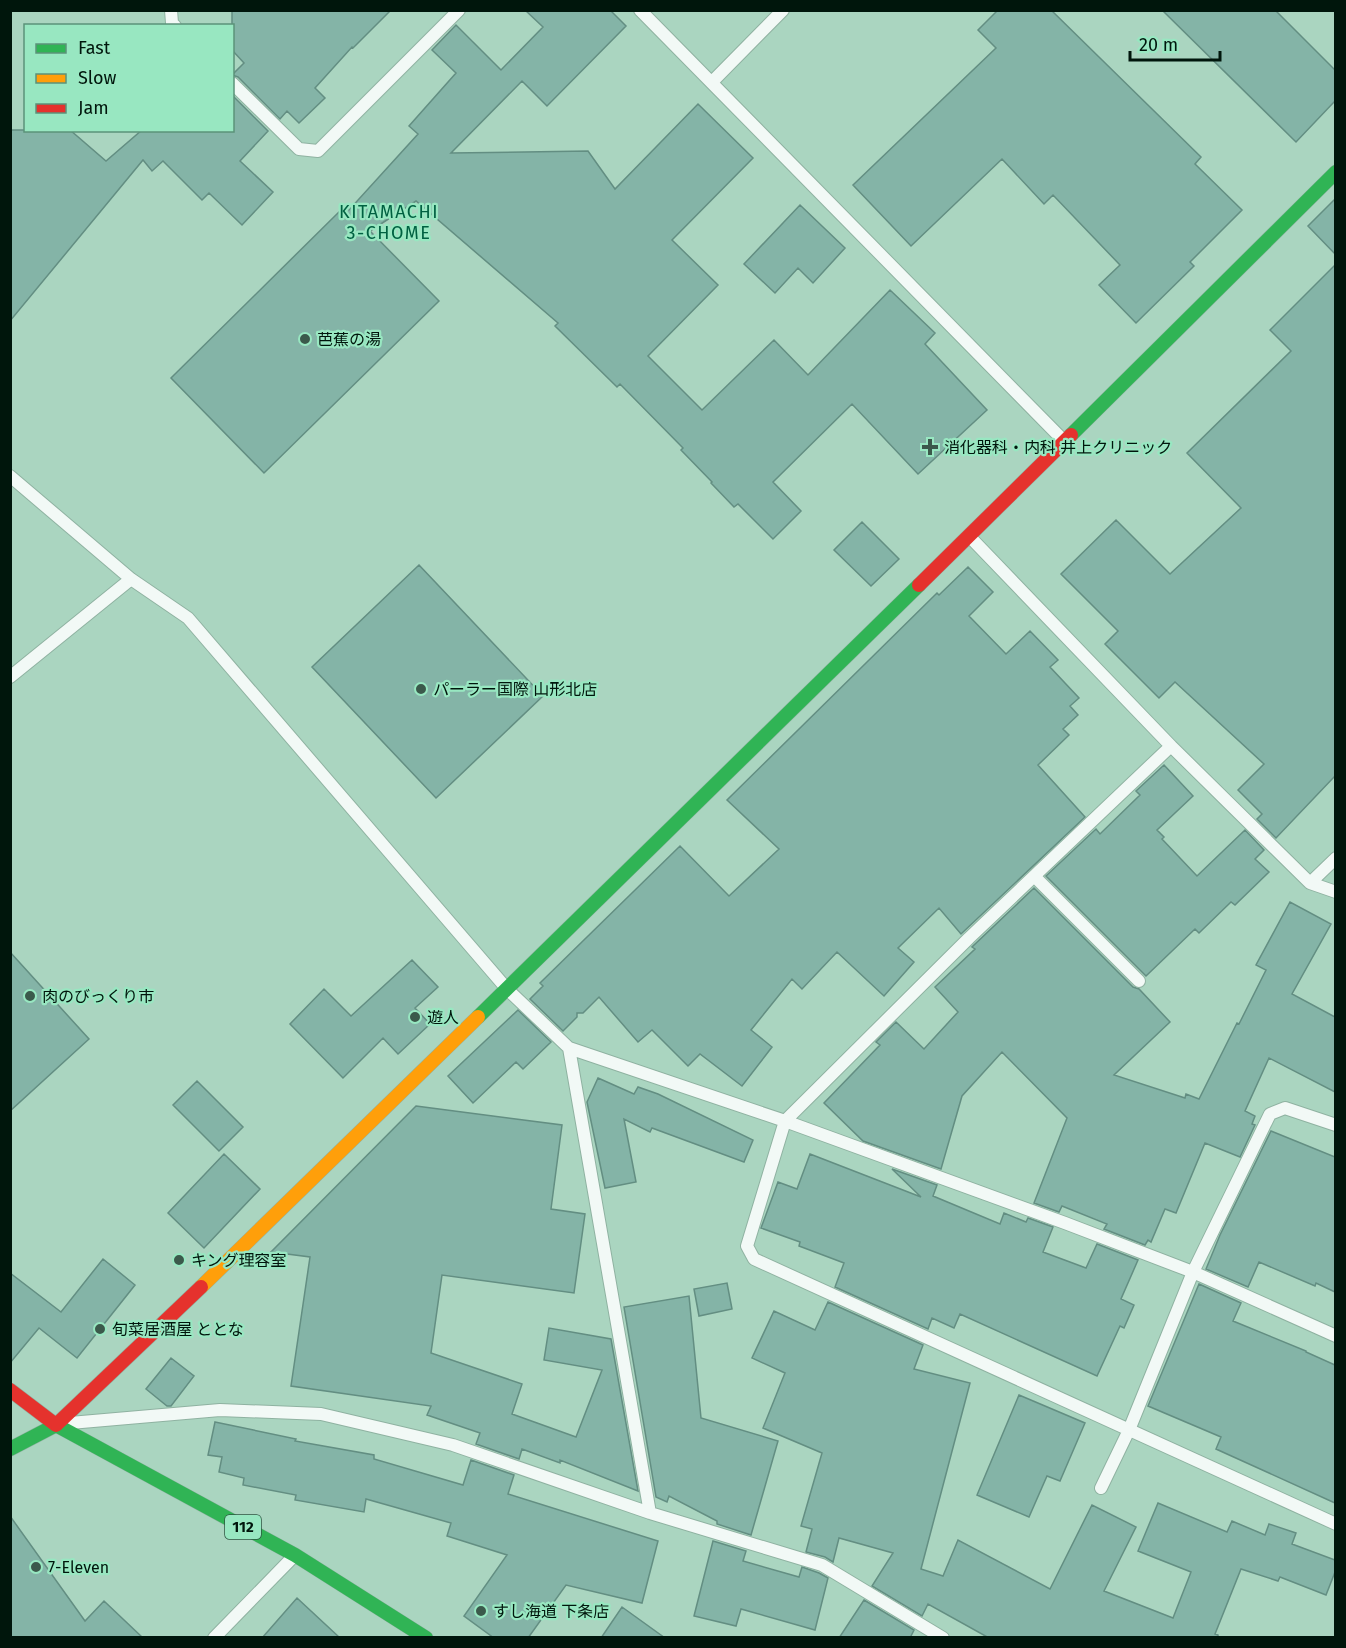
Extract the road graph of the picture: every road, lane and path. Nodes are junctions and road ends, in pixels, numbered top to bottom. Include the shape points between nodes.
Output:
1 (459, 10) edge
2 (640, 10) edge
3 (783, 10) edge
4 (712, 82) junction
5 (234, 85) edge
6 (1335, 172) edge
7 (1064, 441) junction
8 (10, 476) edge
9 (969, 536) junction
10 (131, 579) junction
11 (10, 677) edge
12 (1171, 746) junction
13 (1335, 858) edge
14 (1034, 876) junction
15 (1310, 883) junction
16 (1335, 892) edge
17 (1139, 981) dead end
18 (507, 989) junction
19 (569, 1048) junction
20 (784, 1121) junction
21 (1335, 1125) edge
22 (1193, 1272) junction
23 (1335, 1336) edge
24 (10, 1390) edge
25 (56, 1425) junction
26 (1129, 1430) junction
27 (10, 1449) edge
28 (1101, 1488) dead end
29 (650, 1514) junction
30 (1335, 1524) edge
31 (295, 1555) junction
32 (214, 1638) edge
33 (426, 1638) edge
34 (943, 1638) edge

1 - 5 lane via 318,150 299,149
2 - 4 lane
3 - 4 lane
4 - 7 lane
6 - 7 main road
7 - 9 main road
8 - 10 lane
9 - 12 lane
9 - 18 main road
10 - 11 lane
10 - 18 lane via 188,618
12 - 14 lane
12 - 15 lane
13 - 15 lane
14 - 17 lane
14 - 20 lane
15 - 16 lane
18 - 19 lane
18 - 25 main road
19 - 20 lane
19 - 29 lane
20 - 22 lane
20 - 26 lane via 747,1246 754,1259
21 - 22 lane via 1285,1108 1270,1114
22 - 23 lane
22 - 26 lane
24 - 25 main road
25 - 27 main road
25 - 29 lane via 220,1410 321,1414 453,1444
25 - 31 main road, 112
26 - 28 lane
26 - 30 lane
29 - 34 lane via 822,1565
31 - 32 lane
31 - 33 main road, 112

